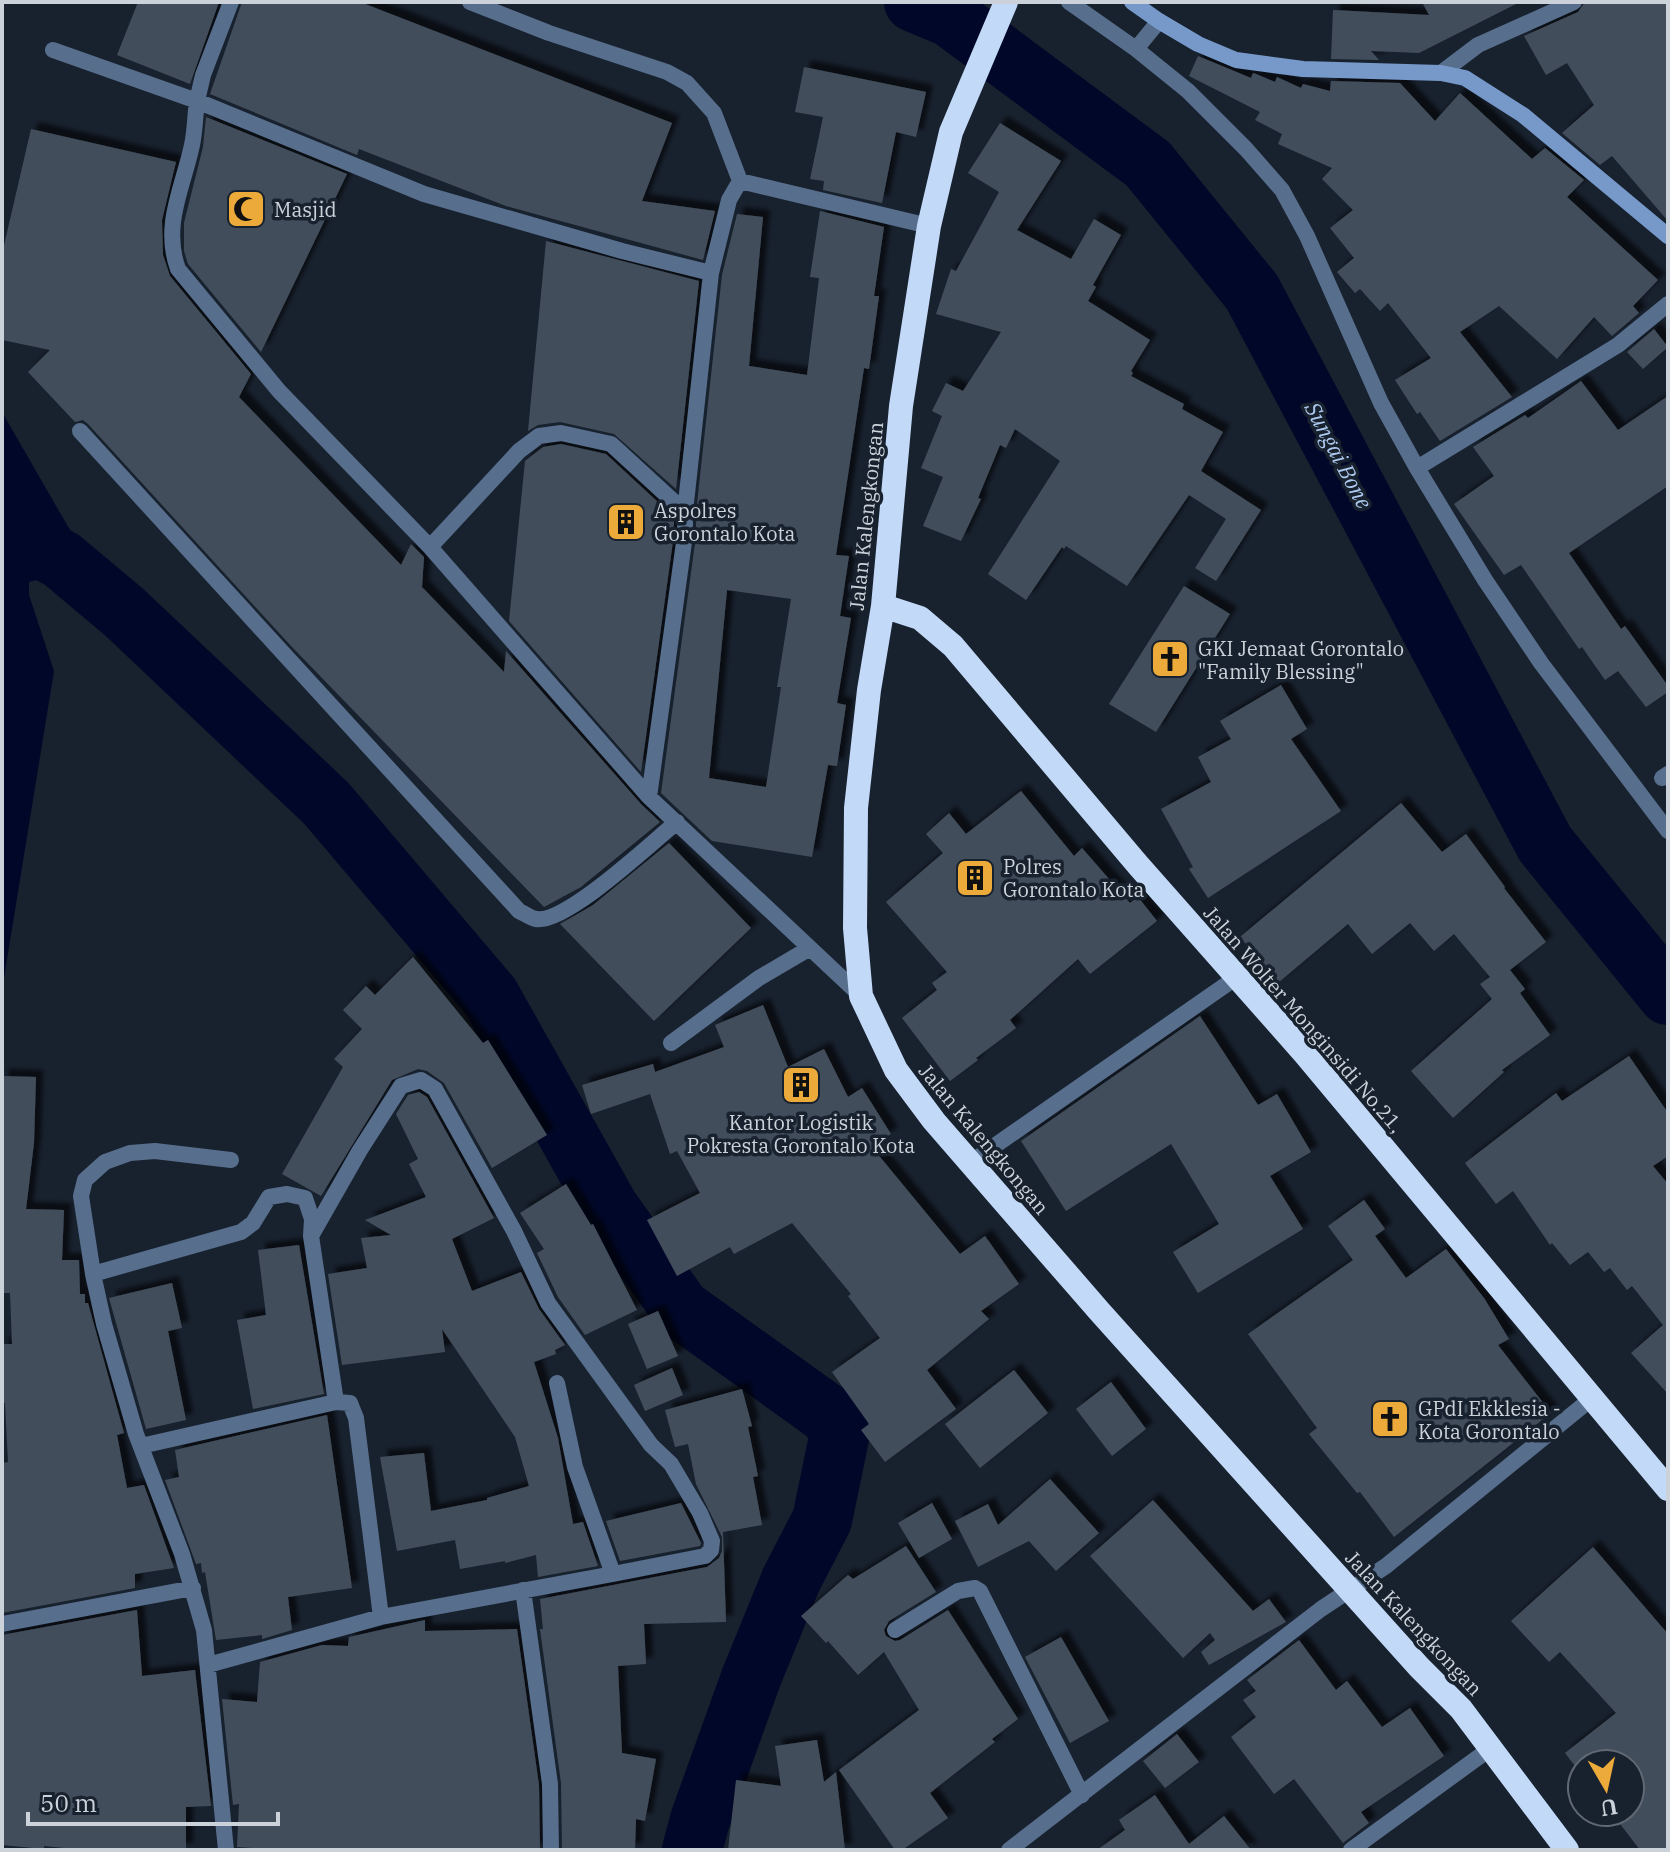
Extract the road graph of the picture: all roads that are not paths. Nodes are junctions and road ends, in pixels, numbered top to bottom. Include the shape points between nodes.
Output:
1 (231, 2) edge
2 (470, 2) edge
3 (1006, 2) edge
4 (1069, 2) edge
5 (1132, 2) edge
6 (1574, 2) edge
7 (1159, 21) junction
8 (1136, 49) junction
9 (53, 50) dead end
10 (1441, 73) junction
11 (197, 101) junction
12 (740, 181) junction
13 (929, 226) junction
14 (1668, 236) edge
15 (711, 273) junction
16 (1668, 304) edge
17 (80, 431) dead end
18 (1417, 468) junction
19 (685, 512) junction
20 (430, 547) junction
21 (883, 606) junction
22 (649, 797) junction
23 (677, 822) junction
24 (1668, 831) edge
25 (810, 948) junction
26 (1237, 977) junction
27 (861, 996) junction
28 (671, 1043) dead end
29 (231, 1160) dead end
30 (970, 1163) junction
31 (311, 1236) junction
32 (93, 1274) junction
33 (557, 1383) dead end
34 (1591, 1399) junction
35 (336, 1402) junction
36 (141, 1446) junction
37 (1668, 1489) edge
38 (613, 1574) junction
39 (193, 1588) junction
40 (1349, 1589) junction
41 (523, 1590) junction
42 (381, 1617) junction
43 (2, 1624) edge
44 (895, 1630) dead end
45 (208, 1665) junction
46 (1491, 1748) junction
47 (1082, 1795) junction
48 (226, 1850) edge
49 (551, 1850) edge
50 (1009, 1850) edge
51 (1351, 1850) edge
52 (1567, 1850) edge

1 - 11 street
2 - 12 street via 687,83 714,113
3 - 13 highway, Jalan Kalengkongan via 951,132
4 - 8 street
5 - 7 street
6 - 10 street via 1478,45
7 - 8 street
7 - 10 street via 1236,60 1303,69
8 - 18 street via 1188,91 1282,190
9 - 11 street
10 - 14 street via 1465,78 1523,115
11 - 15 street via 424,194
11 - 20 street via 170,247 178,269 279,391
12 - 13 street
12 - 15 street via 729,200
13 - 21 highway, Jalan Kalengkongan via 901,406
15 - 19 street
16 - 18 street via 1618,345
17 - 23 street via 519,911 536,919 578,903
18 - 24 street via 1541,663
19 - 20 street via 611,444 561,433 539,436
19 - 22 street
20 - 22 street
21 - 26 highway, Jalan Wolter Monginsidi No.21, via 920,618 953,646
21 - 27 highway, Jalan Kalengkongan via 856,808 855,928
22 - 23 street
23 - 25 street
25 - 27 street
25 - 28 street via 759,978
26 - 30 street
26 - 34 highway, Jalan Wolter Monginsidi No.21,
27 - 30 highway, Jalan Kalengkongan via 896,1070
29 - 32 street via 155,1151 105,1162 85,1180 81,1196
30 - 40 highway, Jalan Kalengkongan
31 - 32 street via 305,1198 269,1197 241,1232
31 - 35 street
31 - 38 street via 401,1086 421,1080 435,1089 548,1303 651,1445 671,1464 712,1541 705,1556
32 - 36 street
33 - 38 street via 575,1467
34 - 37 highway, Jalan Wolter Monginsidi No.21,
34 - 40 street via 1386,1566
35 - 36 street
35 - 42 street via 350,1403 356,1418
36 - 39 street
38 - 41 street
39 - 43 street
39 - 45 street
40 - 46 highway, Jalan Kalengkongan
40 - 47 street
41 - 42 street
41 - 49 street via 550,1784
42 - 45 street
44 - 47 street via 958,1591 980,1591
45 - 48 street
46 - 51 street
46 - 52 highway, Jalan Kalengkongan
47 - 50 street

